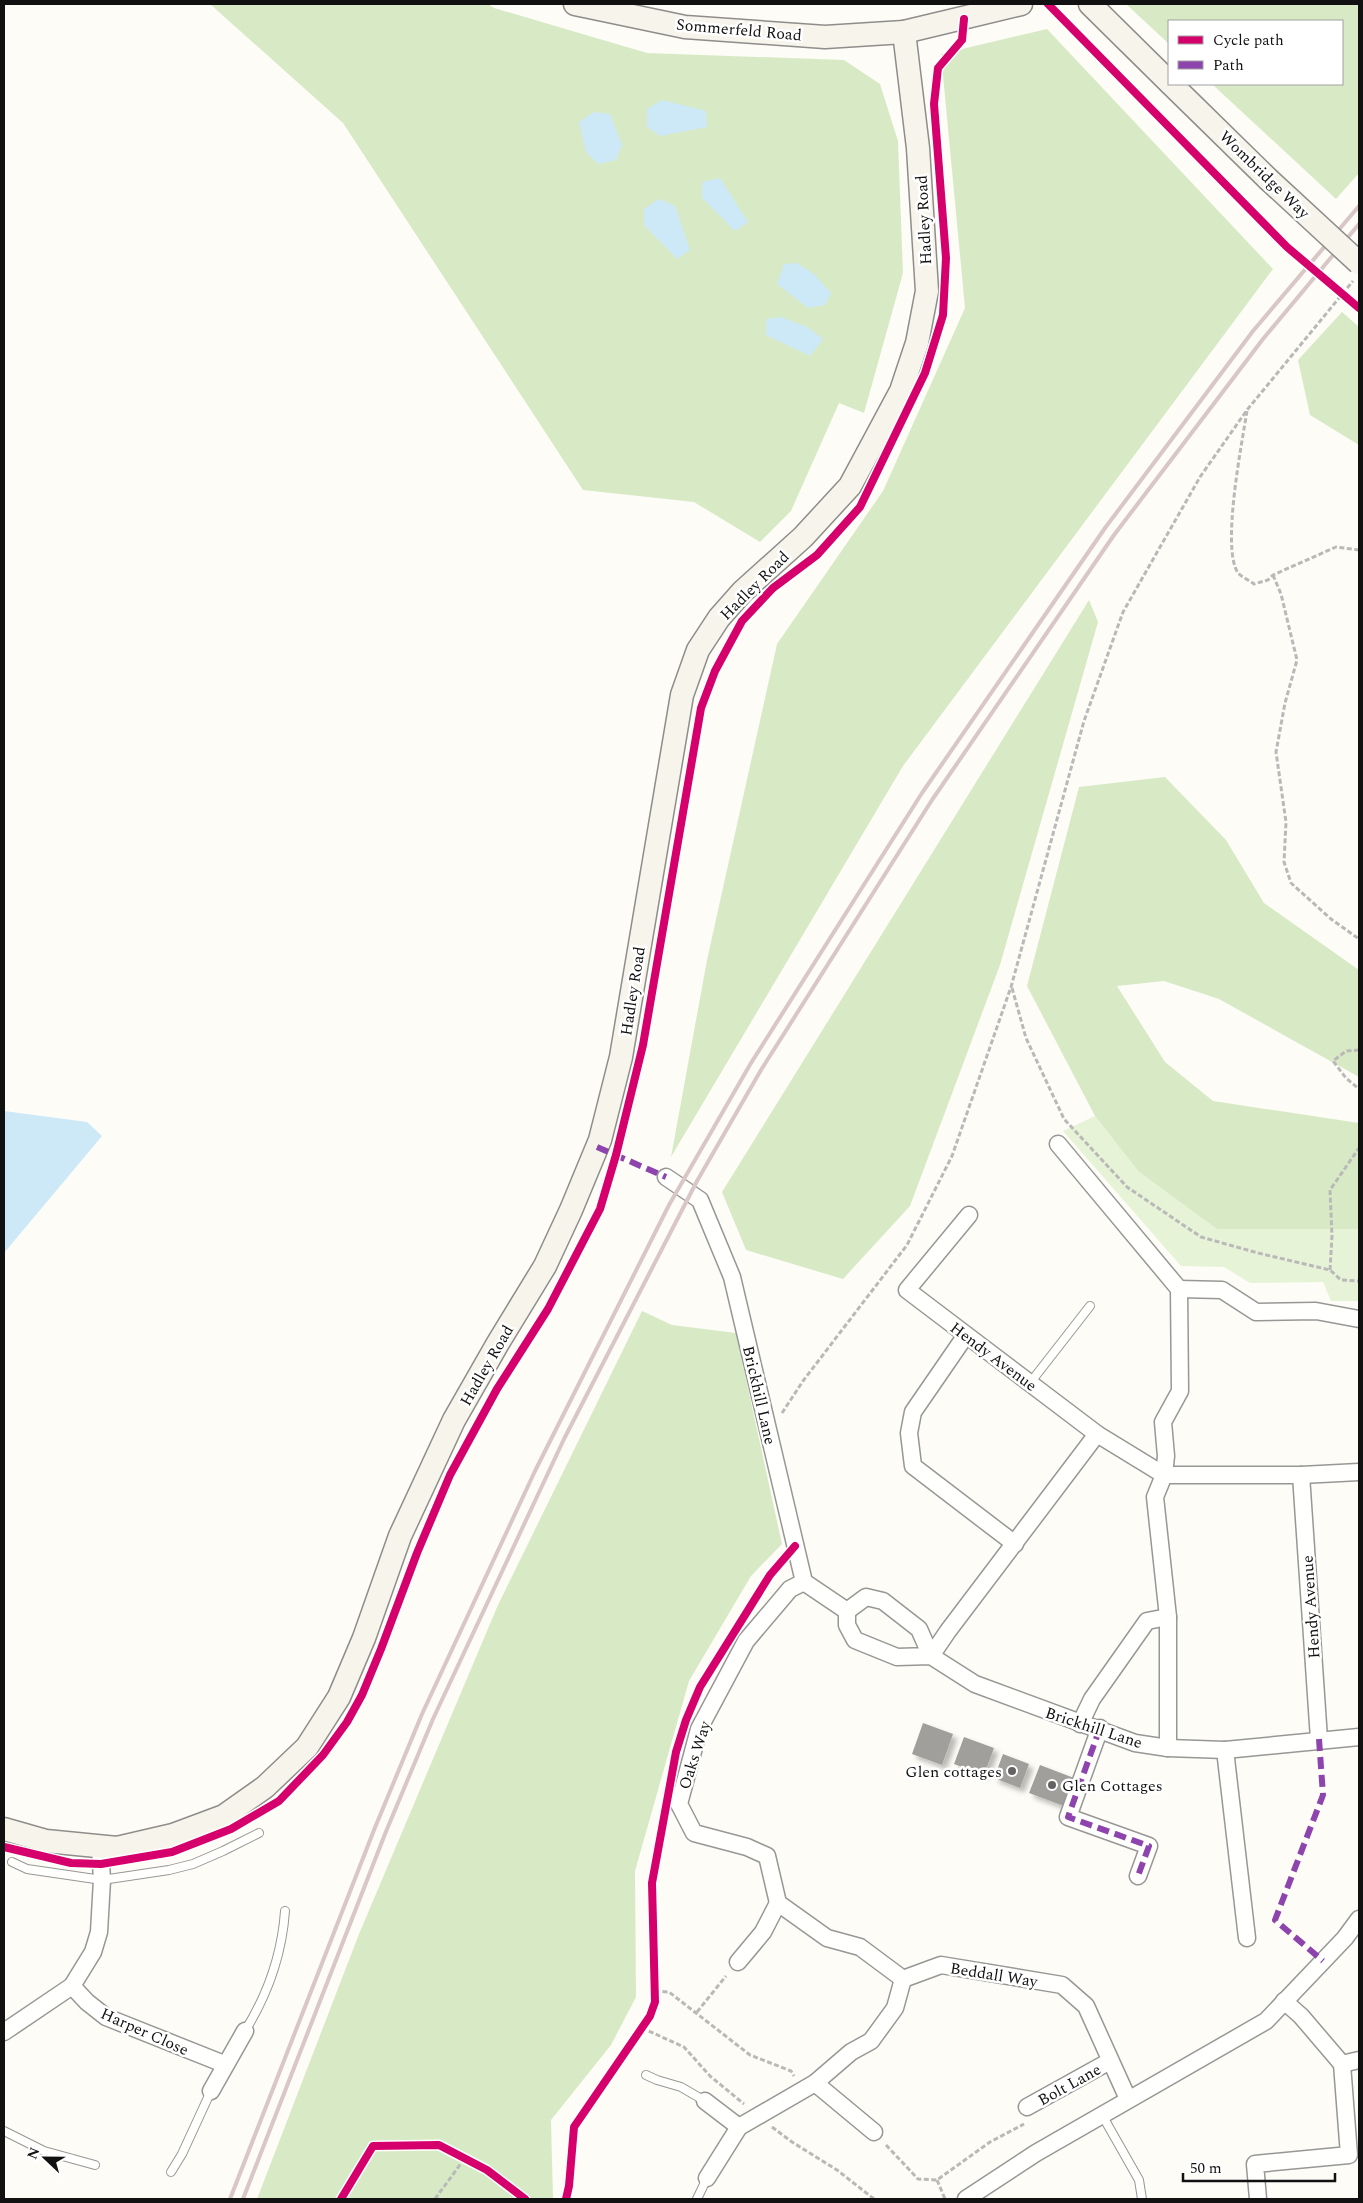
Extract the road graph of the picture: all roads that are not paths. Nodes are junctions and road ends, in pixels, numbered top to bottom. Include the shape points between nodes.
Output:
1 (575, 4) edge
2 (1021, 4) edge
3 (1092, 6) edge
4 (904, 32) junction
5 (1168, 81) edge
6 (1172, 85) edge
7 (1359, 263) edge
8 (1058, 1144) dead end
9 (666, 1176) dead end
10 (969, 1215) dead end
11 (1179, 1289) junction
12 (1090, 1306) dead end
13 (1359, 1319) edge
14 (966, 1335) junction
15 (1030, 1382) junction
16 (1097, 1434) junction
17 (1359, 1472) edge
18 (1164, 1475) junction
19 (1302, 1475) junction
20 (1014, 1544) junction
21 (804, 1582) junction
22 (847, 1611) junction
23 (1168, 1617) junction
24 (931, 1656) junction
25 (1080, 1724) junction
26 (1100, 1728) junction
27 (1359, 1737) edge
28 (1319, 1739) junction
29 (1168, 1748) junction
30 (1225, 1750) junction
31 (4, 1829) edge
32 (259, 1833) dead end
33 (100, 1846) junction
34 (12, 1862) dead end
35 (1138, 1876) dead end
36 (102, 1880) junction
37 (778, 1903) junction
38 (284, 1911) dead end
39 (1359, 1919) edge
40 (1246, 1938) dead end
41 (738, 1962) road end
42 (903, 1979) junction
43 (72, 1986) junction
44 (1284, 2001) junction
45 (245, 2031) joint
46 (4, 2032) edge
47 (1359, 2060) edge
48 (1110, 2061) junction
49 (224, 2064) junction
50 (1342, 2064) junction
51 (646, 2074) dead end
52 (809, 2086) junction
53 (210, 2091) joint
54 (1128, 2099) junction
55 (705, 2101) joint
56 (1027, 2106) dead end
57 (1102, 2115) junction
58 (738, 2127) junction
59 (4, 2131) edge
60 (874, 2132) road end
61 (95, 2166) dead end
62 (171, 2172) dead end
63 (707, 2178) joint
64 (697, 2199) edge
65 (966, 2199) edge
66 (1142, 2199) edge
67 (1258, 2199) edge

1 - 4 street, Sommerfeld Road via 686,27 825,37
2 - 4 street
3 - 5 street, Wombridge Way
4 - 33 street, Hadley Road via 918,148 927,291 917,344 901,392 850,486 803,537 742,592 719,618 698,650 680,705 622,1057 600,1140 571,1210 545,1266 454,1420 400,1536 339,1697 307,1747 265,1787 224,1816 173,1835 117,1848
6 - 7 street, Wombridge Way, bridge
8 - 11 street
9 - 21 street, Brickhill Lane via 700,1200 732,1277
10 - 14 street, Hendy Avenue via 907,1290
11 - 13 street via 1222,1290 1256,1312 1316,1312
11 - 18 street via 1180,1391 1163,1422
12 - 15 lane
14 - 15 street, Hendy Avenue
14 - 20 street via 913,1412 909,1433 913,1466
15 - 16 street, Hendy Avenue
16 - 18 street, Hendy Avenue
16 - 20 street
17 - 19 street
18 - 19 street
18 - 23 street via 1155,1497
19 - 28 street, Hendy Avenue
20 - 24 street
21 - 22 street
21 - 37 street, Oaks Way via 790,1589 746,1641 698,1729 679,1804 694,1833 747,1847 767,1856
22 - 24 street via 847,1626 855,1640 897,1657
22 - 24 street via 866,1597 884,1601 919,1629
23 - 25 street via 1147,1621 1092,1699
23 - 29 street
24 - 25 street, Brickhill Lane via 974,1684
25 - 26 street, Brickhill Lane
26 - 29 street, Brickhill Lane via 1135,1743
26 - 35 street via 1068,1817 1148,1846
27 - 28 street, Brickhill Lane
28 - 30 street, Brickhill Lane
29 - 30 street, Brickhill Lane
30 - 40 street
31 - 33 street, Hadley Road via 46,1841
32 - 36 lane via 193,1864
33 - 36 street
34 - 36 lane via 28,1870
36 - 43 street via 99,1932 93,1952
37 - 41 street via 763,1932
37 - 42 street via 827,1938 860,1946
38 - 45 lane via 276,1960 262,2001
39 - 44 street
42 - 48 street, Beddall Way via 942,1965 1062,1985 1086,2006
42 - 52 street via 895,2008 871,2041 851,2052
43 - 46 street
43 - 49 street, Harper Close via 106,2017
44 - 50 street
44 - 54 street via 1266,2021
45 - 49 street
47 - 50 street
48 - 54 street, Beddall Way
48 - 56 street, Bolt Lane
49 - 53 street
50 - 67 street via 1349,2155 1255,2164
51 - 55 lane via 681,2087
52 - 58 street
52 - 60 street
53 - 62 lane
54 - 57 street
55 - 58 street
57 - 65 street
57 - 66 lane via 1140,2180
58 - 63 street
59 - 61 lane via 44,2151
63 - 64 lane

